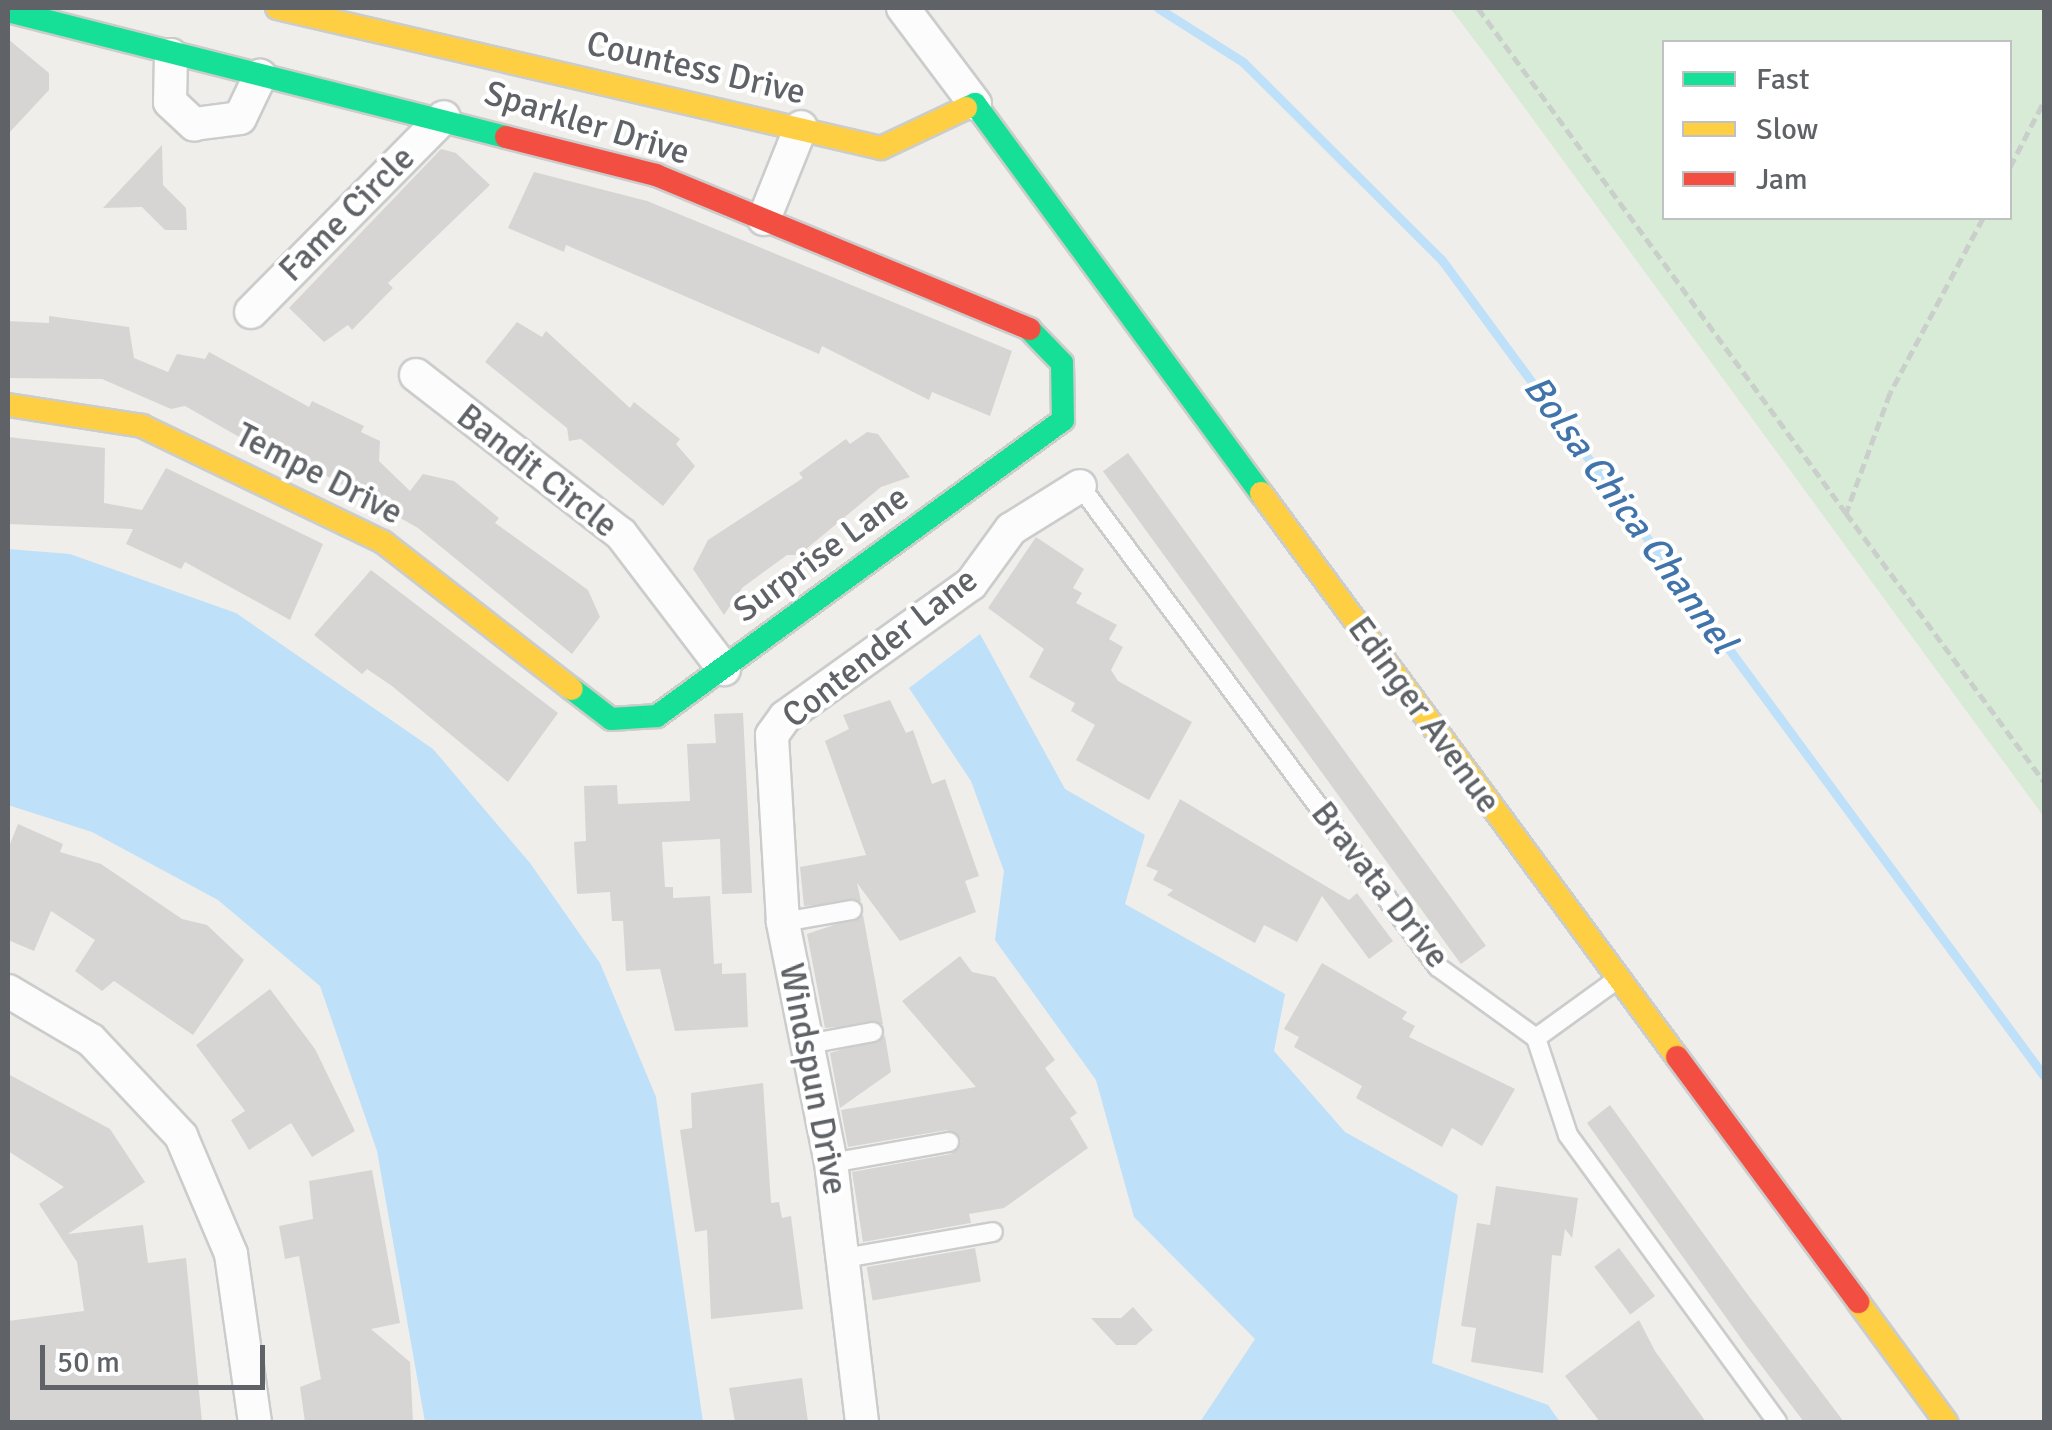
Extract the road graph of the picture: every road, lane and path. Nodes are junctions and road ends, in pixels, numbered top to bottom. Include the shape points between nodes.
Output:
1 (277, 8) edge
2 (903, 8) edge
3 (1478, 8) edge
4 (8, 11) edge
5 (172, 56) junction
6 (260, 76) junction
7 (2044, 102) edge
8 (975, 104) junction
9 (444, 117) junction
10 (802, 127) junction
11 (2012, 164) edge
12 (764, 219) junction
13 (1982, 220) edge
14 (251, 312) dead end
15 (416, 375) dead end
16 (8, 405) edge
17 (1063, 420) joint
18 (1080, 486) joint
19 (1846, 513) junction
20 (724, 669) junction
21 (611, 719) joint
22 (772, 735) joint
23 (2044, 782) edge
24 (852, 910) dead end
25 (784, 922) junction
26 (1618, 978) junction
27 (8, 992) edge
28 (872, 1032) dead end
29 (1536, 1038) junction
30 (808, 1044) junction
31 (949, 1142) dead end
32 (831, 1164) junction
33 (993, 1232) dead end
34 (844, 1258) junction
35 (255, 1422) edge
36 (862, 1422) edge
37 (1777, 1422) edge
38 (1946, 1422) edge

1 - 10 street, Countess Drive
2 - 8 street, Edinger Avenue
3 - 19 path
4 - 5 street, Sparkler Drive
5 - 6 street, Sparkler Drive
5 - 6 street via 170,102 194,124 240,118
6 - 9 street, Sparkler Drive
7 - 11 path
8 - 10 street, Countess Drive via 880,148
8 - 26 street, Edinger Avenue
9 - 12 street, Sparkler Drive via 656,176
9 - 14 street, Fame Circle
10 - 12 street
12 - 17 street, Sparkler Drive via 1028,328 1062,363
13 - 19 path via 1890,394
15 - 20 street, Bandit Circle via 621,534
16 - 21 street, Tempe Drive via 142,426 382,542
17 - 20 street, Surprise Lane
18 - 22 street, Contender Lane via 1011,529 971,584 785,717
18 - 29 lane, Bravata Drive via 1438,967
19 - 23 path
20 - 21 street, Surprise Lane via 657,716
22 - 25 street, Windspun Drive
24 - 25 lane
25 - 30 street, Windspun Drive
26 - 29 lane
26 - 38 street, Edinger Avenue
27 - 35 street via 91,1040 182,1136 232,1254
28 - 30 lane
29 - 37 lane via 1568,1135
30 - 32 street, Windspun Drive
31 - 32 lane
32 - 34 street, Windspun Drive
33 - 34 lane
34 - 36 street, Windspun Drive

